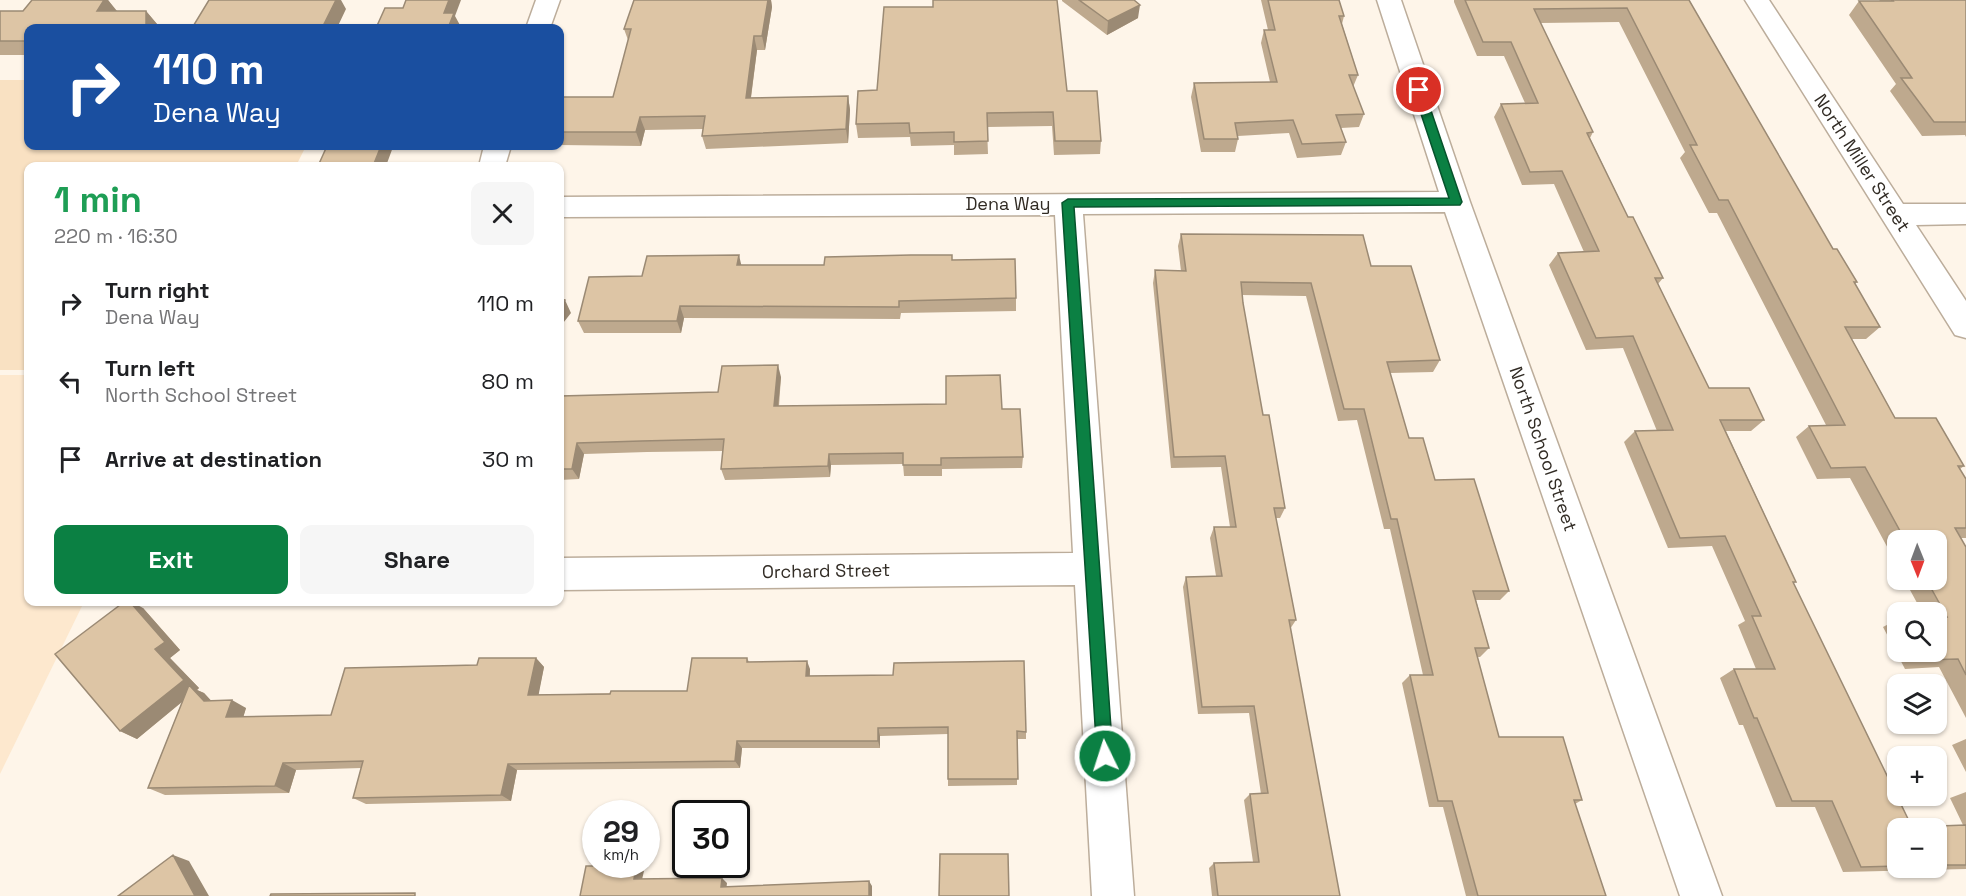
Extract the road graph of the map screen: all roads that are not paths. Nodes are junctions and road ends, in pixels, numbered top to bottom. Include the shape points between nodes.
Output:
1 (548, 0) edge
2 (1389, 0) edge
3 (1757, 0) edge
4 (539, 24) edge
5 (1456, 202) junction
6 (1068, 203) junction
7 (564, 207) edge
8 (1966, 214) edge
9 (1895, 215) junction
10 (1966, 326) edge
11 (1093, 569) junction
12 (564, 574) edge
13 (1113, 896) edge
14 (1701, 896) edge

1 - 4 street
2 - 5 street, North School Street
3 - 9 street, North Miller Street
5 - 6 street, Dena Way
5 - 14 street, North School Street
6 - 7 street, Dena Way
6 - 11 street
8 - 9 street
9 - 10 street, North Miller Street
11 - 12 street, Orchard Street
11 - 13 street

